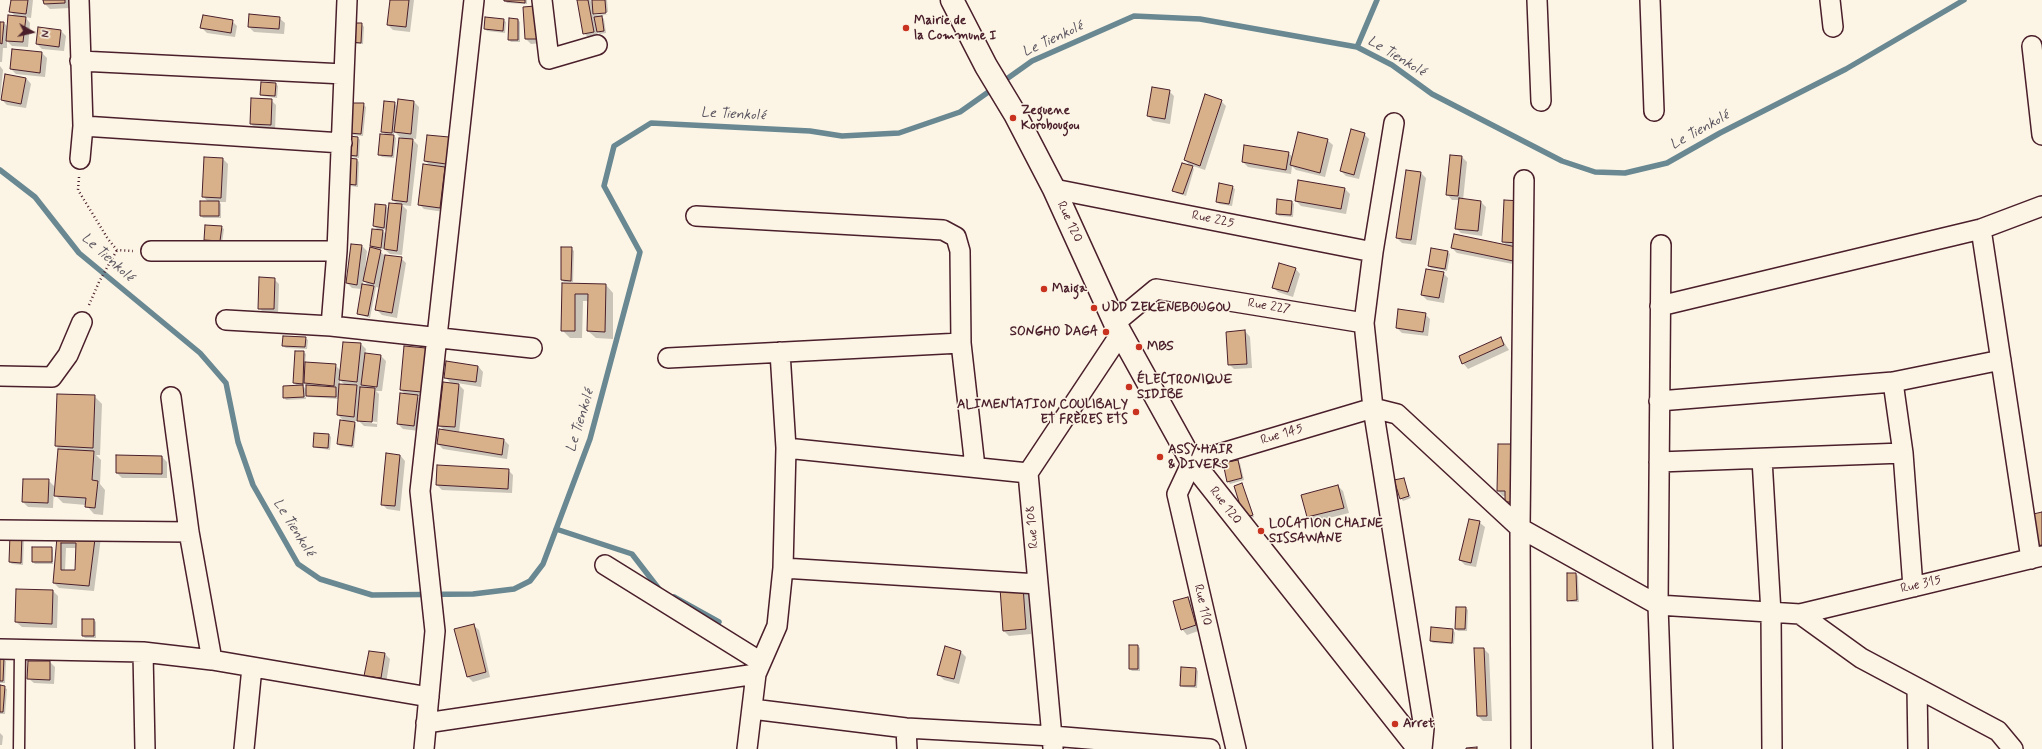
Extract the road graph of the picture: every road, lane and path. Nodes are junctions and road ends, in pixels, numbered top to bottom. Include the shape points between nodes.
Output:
1 (79, 0) edge
2 (347, 0) edge
3 (474, 0) edge
4 (542, 0) edge
5 (952, 0) edge
6 (1536, 0) edge
7 (1650, 0) edge
8 (1830, 0) edge
9 (1833, 27) dead end
10 (597, 45) dead end
11 (2032, 46) dead end
12 (80, 61) junction
13 (344, 74) junction
14 (1541, 101) dead end
15 (1654, 111) dead end
16 (1394, 123) dead end
17 (83, 126) junction
18 (2042, 135) edge
19 (342, 143) junction
20 (80, 158) joint
21 (1524, 180) dead end
22 (1054, 189) junction
23 (2042, 206) edge
24 (696, 216) dead end
25 (1981, 229) junction
26 (1661, 245) dead end
27 (117, 250) junction
28 (151, 251) joint
29 (337, 251) junction
30 (1373, 252) junction
31 (1660, 306) junction
32 (226, 320) dead end
33 (82, 322) joint
34 (1364, 323) junction
35 (331, 326) junction
36 (1118, 328) junction
37 (438, 338) junction
38 (961, 343) junction
39 (532, 348) dead end
40 (780, 352) junction
41 (668, 358) dead end
42 (2001, 360) junction
43 (0, 376) edge
44 (1894, 382) junction
45 (171, 397) dead end
46 (1659, 401) junction
47 (1373, 408) junction
48 (786, 448) junction
49 (1903, 453) junction
50 (1762, 459) junction
51 (1192, 462) junction
52 (1659, 462) junction
53 (975, 467) junction
54 (1028, 473) junction
55 (1520, 528) junction
56 (0, 530) edge
57 (189, 532) junction
58 (2036, 558) edge
59 (605, 565) dead end
60 (782, 568) junction
61 (1038, 584) junction
62 (1913, 587) junction
63 (1658, 605) junction
64 (1771, 613) junction
65 (1800, 614) junction
66 (0, 649) edge
67 (20, 650) junction
68 (143, 652) junction
69 (212, 660) junction
70 (252, 667) junction
71 (759, 668) junction
72 (1917, 688) junction
73 (429, 697) junction
74 (752, 709) junction
75 (426, 722) junction
76 (906, 728) junction
77 (1053, 743) edge
78 (19, 749) edge
79 (145, 749) edge
80 (244, 749) edge
81 (424, 749) edge
82 (747, 749) edge
83 (907, 749) edge
84 (1210, 749) edge
85 (1236, 749) edge
86 (1419, 749) edge
87 (1422, 749) edge
88 (1521, 749) edge
89 (1663, 749) edge
90 (1772, 749) edge
91 (1918, 749) edge
92 (2013, 749) edge

1 - 12 street
2 - 13 street
3 - 37 street
4 - 10 street via 549,59
5 - 22 main road, Rue 120
6 - 14 street
7 - 15 street
8 - 9 street
11 - 18 street
12 - 13 street
12 - 17 street
13 - 19 street
16 - 30 street
17 - 19 street
17 - 20 street
19 - 29 street
20 - 27 path via 78,190
21 - 55 street
22 - 30 street, Rue 225
22 - 36 main road, Rue 120
23 - 25 street
24 - 38 street via 943,230 956,237 960,251
25 - 31 street
25 - 42 street
26 - 31 street
27 - 28 path
27 - 33 path via 99,282
28 - 29 street
29 - 35 street
30 - 34 street
31 - 46 street
32 - 35 street
33 - 43 street via 68,355 52,377
34 - 36 street, Rue 227 via 1156,289
34 - 47 street
35 - 37 street
36 - 51 main road, Rue 120
36 - 54 street
37 - 39 street
37 - 73 street via 420,492 435,631
38 - 40 street
38 - 53 street
40 - 41 street
40 - 48 street
42 - 44 street
42 - 58 street
44 - 46 street
44 - 49 street
45 - 57 street
46 - 52 street
47 - 51 street, Rue 145
47 - 55 street via 1397,414
47 - 87 street via 1424,728
48 - 53 street
48 - 60 street
49 - 50 street
49 - 62 street
50 - 52 street
50 - 64 street
51 - 85 street, Rue 110 via 1177,494
51 - 86 main road, Rue 120
52 - 63 street
53 - 54 street
54 - 61 street, Rue 108
55 - 63 street
55 - 88 street
56 - 57 street
57 - 69 street
58 - 62 street, Rue 315
59 - 71 street
60 - 61 street
60 - 71 street via 777,626
61 - 77 street, Rue 108
62 - 65 street, Rue 315
63 - 64 street, Rue 315
63 - 89 street
64 - 65 street, Rue 315
64 - 90 street
65 - 72 street via 1861,658
66 - 67 street
67 - 68 street
67 - 78 lane
68 - 69 street
68 - 79 street
69 - 70 street
70 - 73 street
70 - 80 street
71 - 74 street
71 - 75 street
72 - 91 street
72 - 92 street via 1998,731
73 - 75 street
74 - 76 street
74 - 82 street
75 - 81 street
76 - 77 street
76 - 83 street
77 - 84 street

